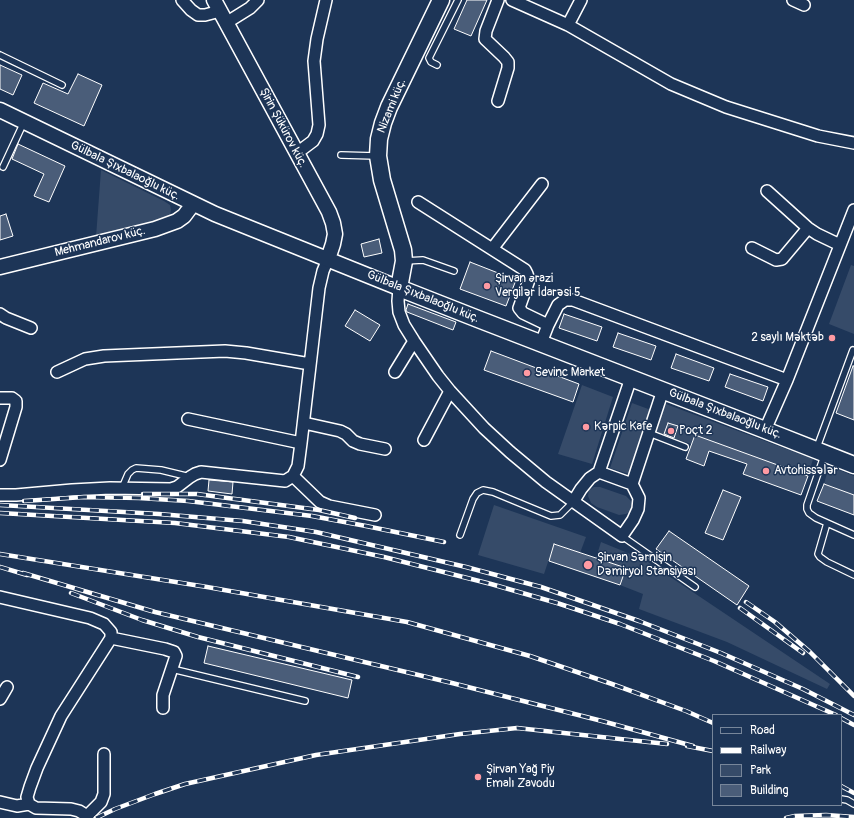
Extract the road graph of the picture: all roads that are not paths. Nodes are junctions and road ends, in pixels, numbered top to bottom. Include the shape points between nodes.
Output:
1 (182, 0) edge
2 (258, 0) edge
3 (326, 0) edge
4 (441, 0) edge
5 (458, 0) edge
6 (498, 0) edge
7 (512, 0) edge
8 (581, 0) edge
9 (793, 0) edge
10 (804, 5) dead end
11 (220, 11) edge
12 (568, 25) junction
13 (0, 55) edge
14 (437, 65) dead end
15 (62, 85) dead end
16 (498, 101) dead end
17 (0, 110) edge
18 (24, 122) junction
19 (854, 143) edge
20 (297, 153) junction
21 (341, 155) dead end
22 (378, 156) junction
23 (3, 167) dead end
24 (542, 184) dead end
25 (767, 191) dead end
26 (418, 202) dead end
27 (193, 204) junction
28 (854, 210) edge
29 (808, 228) junction
30 (840, 245) junction
31 (752, 248) dead end
32 (492, 249) junction
33 (328, 259) junction
34 (404, 261) junction
35 (0, 267) edge
36 (454, 271) dead end
37 (399, 288) junction
38 (0, 314) edge
39 (548, 325) junction
40 (31, 328) dead end
41 (414, 341) junction
42 (541, 343) junction
43 (853, 350) edge
44 (310, 364) junction
45 (57, 372) dead end
46 (395, 372) dead end
47 (631, 378) junction
48 (787, 380) junction
49 (663, 390) junction
50 (450, 391) junction
51 (0, 398) edge
52 (188, 420) dead end
53 (304, 423) junction
54 (765, 430) junction
55 (649, 433) junction
56 (424, 440) dead end
57 (302, 444) junction
58 (685, 447) dead end
59 (385, 449) dead end
60 (821, 452) junction
61 (0, 460) edge
62 (854, 465) edge
63 (599, 472) junction
64 (293, 476) junction
65 (190, 477) junction
66 (632, 484) junction
67 (122, 488) junction
68 (0, 495) edge
69 (573, 502) junction
70 (375, 515) dead end
71 (827, 523) junction
72 (460, 535) dead end
73 (854, 535) edge
74 (622, 536) junction
75 (854, 575) edge
76 (695, 587) dead end
77 (0, 597) edge
78 (112, 638) junction
79 (172, 669) junction
80 (7, 687) dead end
81 (0, 699) edge
82 (305, 701) dead end
83 (163, 708) dead end
84 (104, 754) dead end
85 (842, 799) edge
86 (0, 802) edge
87 (29, 804) junction
88 (854, 804) edge
89 (87, 817) edge

1 - 11 street via 198,15
2 - 11 street via 250,8
3 - 20 street via 314,61 318,134
4 - 22 main road, Nizami küç. via 389,107 379,139
5 - 14 lane via 429,58
6 - 16 street via 485,39 508,62
7 - 12 street
8 - 12 street
9 - 10 street
11 - 20 street, Şirin Şükürov küç.
12 - 19 street via 671,84 726,107 818,136
13 - 15 lane
17 - 18 street, Gülbala Şıxbalaoğlu küç.
18 - 23 lane
18 - 27 street, Gülbala Şıxbalaoğlu küç.
20 - 33 street, Şirin Şükürov küç. via 333,223 335,234
21 - 22 lane
22 - 34 main road, Nizami küç.
24 - 32 street
25 - 29 street
26 - 32 street
27 - 33 street, Gülbala Şıxbalaoğlu küç.
27 - 35 street, Mehmandarov küç. via 177,221 155,229
28 - 30 street
29 - 30 street
29 - 31 street via 782,259 776,260
30 - 48 street
32 - 39 street via 525,270 529,280 519,308 523,313
33 - 37 street, Gülbala Şıxbalaoğlu küç.
33 - 44 street via 319,288
34 - 36 lane via 423,260
34 - 37 main road, Nizami küç.
37 - 41 street via 399,312
37 - 42 main road, Gülbala Şıxbalaoğlu küç.
38 - 40 street
39 - 42 street
39 - 48 street via 558,305 565,300 573,300
41 - 46 street
41 - 50 street
42 - 47 main road, Gülbala Şıxbalaoğlu küç.
43 - 60 lane
44 - 45 street via 225,351 104,356 85,359
44 - 53 street
47 - 49 main road, Gülbala Şıxbalaoğlu küç.
47 - 63 street
48 - 54 street
49 - 54 main road, Gülbala Şıxbalaoğlu küç.
49 - 55 street
50 - 56 street
50 - 69 street via 510,452
51 - 61 street via 12,398 16,401
52 - 57 street
53 - 57 street
53 - 59 street via 340,431 360,444
54 - 60 main road, Gülbala Şıxbalaoğlu küç.
55 - 58 lane
55 - 66 street
57 - 64 street via 298,466
60 - 62 main road, Gülbala Şıxbalaoğlu küç.
60 - 71 lane via 806,509
63 - 66 street
63 - 69 street via 590,478
64 - 65 street via 285,481 201,472
64 - 70 street via 320,502
65 - 67 street via 171,489
65 - 67 lane via 161,470 136,468 128,474
66 - 74 street via 639,498 638,509
67 - 68 street
69 - 72 lane via 560,515 551,516 483,490 473,499
69 - 74 street
71 - 73 lane
71 - 75 lane via 818,554 827,562
74 - 76 lane
77 - 78 street via 90,618 104,624 111,632
78 - 79 street via 174,652 176,656
78 - 87 street via 61,716 30,787 27,797
79 - 82 lane
79 - 83 street via 163,695
80 - 81 street
84 - 89 street via 104,794 101,802
85 - 88 lane
86 - 87 street via 16,806
87 - 89 street via 36,808 71,809

